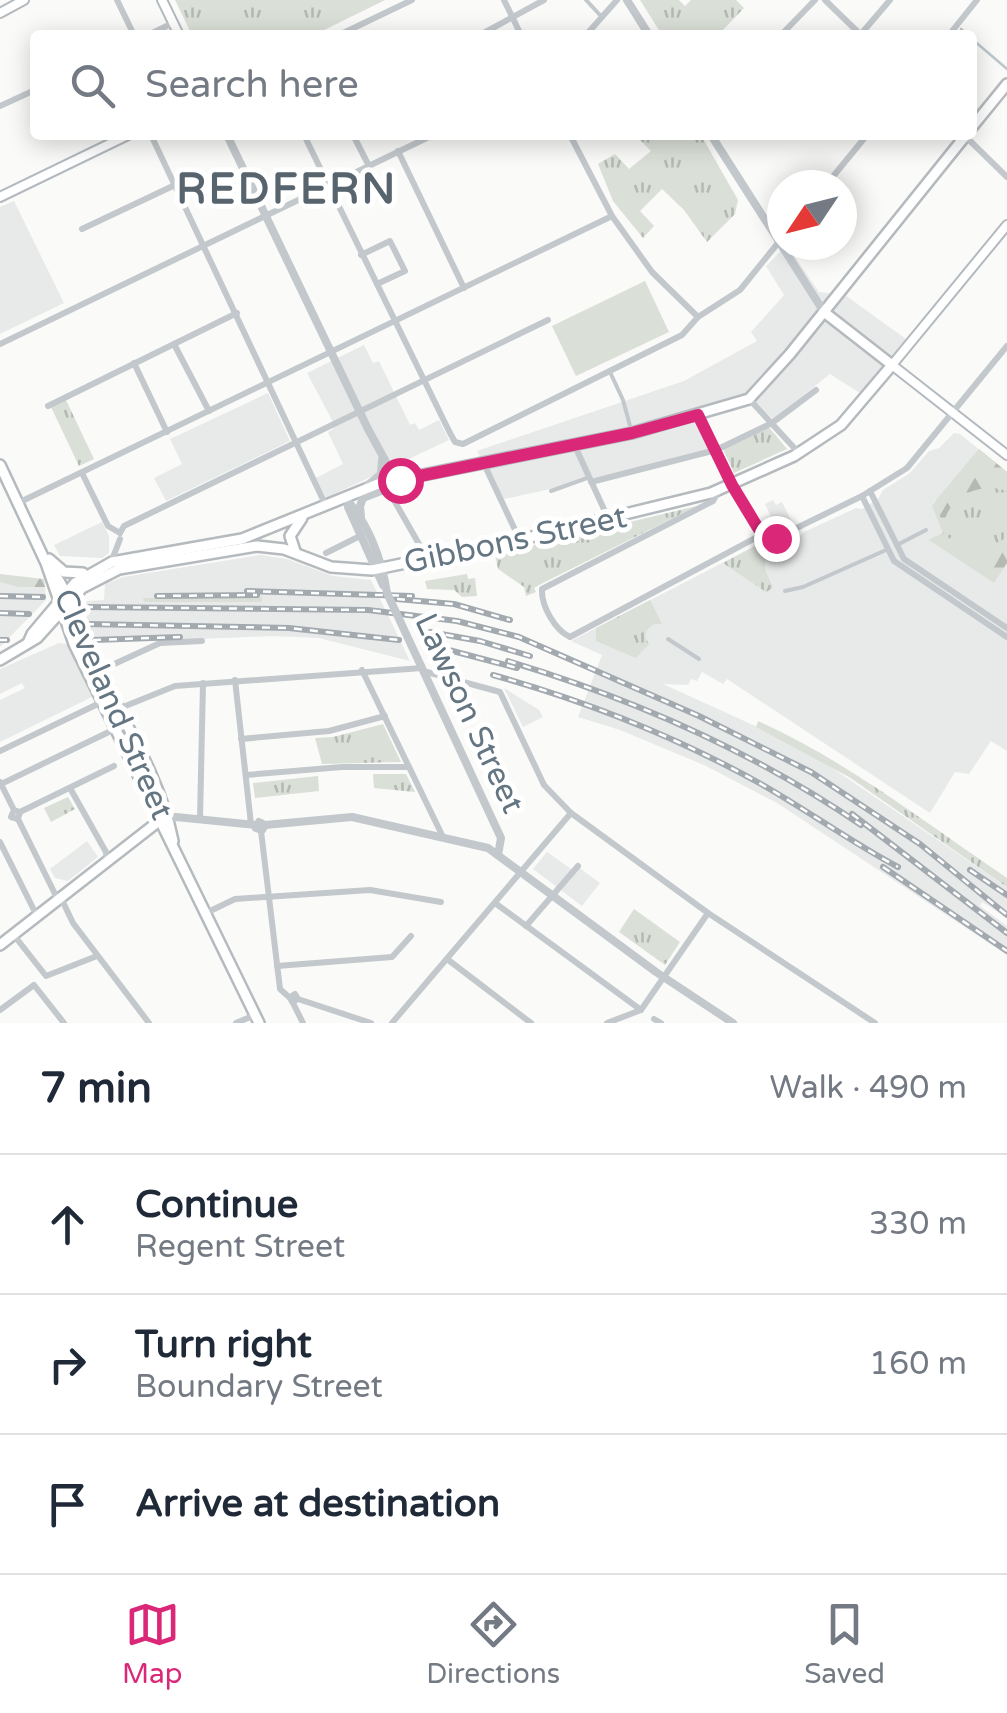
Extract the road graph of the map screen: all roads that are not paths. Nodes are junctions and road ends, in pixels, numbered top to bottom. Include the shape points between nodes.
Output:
1 (24, 0) edge
2 (117, 0) edge
3 (162, 0) edge
4 (412, 0) edge
5 (504, 0) edge
6 (544, 0) edge
7 (586, 0) edge
8 (617, 0) edge
9 (628, 0) edge
10 (814, 0) edge
11 (826, 0) edge
12 (890, 0) edge
13 (977, 0) edge
14 (0, 13) edge
15 (602, 18) junction
16 (513, 19) junction
17 (173, 23) junction
18 (132, 30) edge
19 (158, 30) edge
20 (176, 30) edge
21 (349, 30) edge
22 (490, 30) edge
23 (518, 30) edge
24 (591, 30) edge
25 (646, 30) edge
26 (786, 30) edge
27 (856, 30) edge
28 (865, 30) edge
29 (953, 30) edge
30 (1007, 84) edge
31 (30, 92) edge
32 (0, 106) edge
33 (977, 121) edge
34 (118, 140) edge
35 (153, 140) edge
36 (229, 140) edge
37 (306, 140) edge
38 (356, 140) edge
39 (422, 140) edge
40 (573, 140) edge
41 (715, 140) edge
42 (863, 140) edge
43 (961, 140) edge
44 (970, 140) edge
45 (398, 151) junction
46 (368, 164) junction
47 (838, 170) edge
48 (1007, 177) edge
49 (175, 184) junction
50 (328, 186) junction
51 (0, 197) edge
52 (265, 216) junction
53 (612, 216) junction
54 (767, 220) edge
55 (1007, 225) edge
56 (82, 230) dead end
57 (204, 246) junction
58 (361, 255) junction
59 (767, 256) edge
60 (792, 260) edge
61 (377, 284) junction
62 (464, 288) junction
63 (824, 312) junction
64 (236, 313) junction
65 (698, 318) junction
66 (548, 320) dead end
67 (395, 321) junction
68 (0, 344) edge
69 (174, 344) junction
70 (1007, 346) edge
71 (330, 352) junction
72 (134, 363) junction
73 (892, 365) junction
74 (610, 371) junction
75 (424, 380) junction
76 (267, 383) junction
77 (816, 390) dead end
78 (749, 399) junction
79 (48, 406) dead end
80 (210, 411) junction
81 (359, 412) junction
82 (952, 413) junction
83 (698, 415) junction
84 (772, 423) junction
85 (167, 432) junction
86 (632, 433) junction
87 (296, 443) junction
88 (574, 444) junction
89 (716, 450) junction
90 (379, 451) junction
91 (799, 454) junction
92 (1007, 455) edge
93 (484, 464) junction
94 (0, 465) edge
95 (82, 473) junction
96 (589, 480) junction
97 (393, 483) junction
98 (732, 485) junction
99 (360, 490) junction
100 (552, 491) dead end
101 (719, 491) junction
102 (870, 491) junction
103 (862, 496) junction
104 (346, 498) junction
105 (18, 503) junction
106 (326, 506) junction
107 (304, 515) junction
108 (609, 519) junction
109 (362, 522) junction
110 (926, 530) dead end
111 (764, 534) junction
112 (362, 535) junction
113 (120, 536) junction
114 (514, 540) junction
115 (897, 545) dead end
116 (40, 549) junction
117 (887, 550) junction
118 (297, 553) junction
119 (326, 553) dead end
120 (128, 558) junction
121 (427, 559) junction
122 (46, 563) junction
123 (102, 569) junction
124 (379, 569) junction
125 (785, 590) dead end
126 (68, 595) junction
127 (59, 606) junction
128 (79, 624) junction
129 (1006, 633) edge
130 (42, 634) junction
131 (668, 639) dead end
132 (73, 642) junction
133 (202, 642) dead end
134 (28, 643) junction
135 (699, 658) dead end
136 (0, 660) edge
137 (422, 668) junction
138 (362, 670) junction
139 (99, 671) junction
140 (235, 680) junction
141 (203, 683) junction
142 (102, 702) junction
143 (118, 709) junction
144 (384, 716) junction
145 (115, 729) junction
146 (241, 738) junction
147 (0, 751) edge
148 (114, 766) dead end
149 (409, 767) junction
150 (246, 775) junction
151 (1, 783) edge
152 (70, 788) junction
153 (570, 814) junction
154 (16, 815) junction
155 (200, 819) junction
156 (164, 820) junction
157 (0, 823) edge
158 (258, 826) junction
159 (444, 838) junction
160 (0, 842) edge
161 (498, 855) junction
162 (107, 861) junction
163 (578, 866) dead end
164 (520, 872) junction
165 (269, 896) junction
166 (552, 896) junction
167 (56, 901) junction
168 (441, 902) dead end
169 (495, 903) junction
170 (708, 912) junction
171 (206, 913) junction
172 (37, 916) junction
173 (74, 923) junction
174 (526, 926) junction
175 (13, 934) junction
176 (411, 936) dead end
177 (0, 944) edge
178 (97, 956) junction
179 (447, 960) junction
180 (277, 966) junction
181 (664, 978) junction
182 (294, 1000) junction
183 (0, 1010) edge
184 (641, 1010) junction
185 (257, 1019) edge
186 (64, 1023) edge
187 (149, 1023) edge
188 (236, 1023) edge
189 (303, 1023) edge
190 (371, 1023) edge
191 (392, 1023) edge
192 (531, 1023) edge
193 (607, 1023) edge
194 (733, 1023) edge
195 (875, 1023) edge

1 - 14 main road
2 - 18 street
3 - 17 main road
4 - 21 street
5 - 16 street
6 - 16 street
7 - 15 street
8 - 15 street
9 - 25 street
10 - 26 street
11 - 27 street
12 - 28 street
13 - 29 street
15 - 24 street
16 - 22 street
16 - 23 street
17 - 19 street
17 - 20 main road
30 - 33 main road
31 - 32 street
34 - 51 main road
35 - 49 street
36 - 52 street
37 - 50 street
38 - 46 street
39 - 45 street
40 - 53 street
41 - 54 street
42 - 47 street
43 - 63 main road
44 - 48 street
45 - 46 street
45 - 62 street
46 - 50 street
49 - 56 street
49 - 57 street
50 - 52 street
50 - 58 street
52 - 57 street
52 - 71 street
53 - 62 street
53 - 65 street via 652,272
55 - 73 main road
57 - 64 street
57 - 68 street
58 - 61 street
58 - 61 street via 390,241 405,271
59 - 65 street via 740,290
60 - 63 street
61 - 67 street
62 - 67 street
63 - 73 main road
63 - 78 main road
64 - 69 street
64 - 76 street
65 - 74 street via 682,335
66 - 75 street
67 - 71 street
67 - 75 street
69 - 72 street
69 - 80 street
70 - 82 street
71 - 76 street
71 - 81 street
72 - 79 street
72 - 85 street
73 - 82 main road
73 - 91 main road, Gibbons Street via 850,418
74 - 75 street via 463,444 455,442
74 - 86 street
75 - 81 street
76 - 80 street
76 - 87 street
77 - 84 street
78 - 83 main road
78 - 84 street
80 - 85 street
81 - 87 street
81 - 90 street
82 - 92 main road
82 - 102 street via 909,465
83 - 86 main road
83 - 89 street
84 - 89 street
84 - 91 street
85 - 95 street
86 - 88 main road
87 - 106 street
87 - 113 street via 124,526
88 - 93 main road
88 - 96 street
89 - 96 street
89 - 98 street
90 - 97 street
90 - 99 street via 382,474
91 - 98 main road, Gibbons Street
93 - 97 main road
93 - 114 street
94 - 105 main road, Cleveland Street
95 - 105 street
95 - 113 street via 108,526
96 - 100 street
96 - 108 street
97 - 99 main road
97 - 109 street via 363,498
97 - 121 street
98 - 101 main road, Gibbons Street
98 - 111 street
99 - 104 main road
101 - 108 main road, Gibbons Street
101 - 111 street via 713,501 540,594 558,631 574,636
102 - 103 street
102 - 129 street via 904,560
103 - 111 street via 781,536
103 - 117 street
104 - 106 main road
104 - 109 street
104 - 112 street
105 - 116 main road, Cleveland Street
106 - 107 main road
107 - 118 main road via 289,538
107 - 120 main road via 242,539
108 - 114 main road, Gibbons Street
109 - 124 street
110 - 115 street
112 - 119 street
112 - 124 street
113 - 120 street
113 - 123 street
114 - 121 main road, Gibbons Street
116 - 122 main road, Cleveland Street
116 - 123 main road via 69,574
117 - 125 street
117 - 129 street via 900,566
118 - 123 main road, Gibbons Street via 247,547
118 - 124 main road, Gibbons Street via 331,567
120 - 123 main road
121 - 124 main road, Gibbons Street
122 - 126 main road, Cleveland Street
122 - 127 main road, Cleveland Street
123 - 126 main road
123 - 128 main road via 82,597
124 - 137 street, Lawson Street, bridge
126 - 127 main road
126 - 128 main road, Cleveland Street
127 - 130 main road
127 - 132 main road, Cleveland Street
127 - 134 main road
128 - 139 main road, Cleveland Street
130 - 132 main road via 60,630
130 - 134 main road
131 - 135 street
132 - 142 main road, Cleveland Street
133 - 139 street via 160,643
134 - 136 main road
137 - 138 street
137 - 153 street via 500,692 544,785
137 - 161 street, Lawson Street via 501,838
138 - 140 street
138 - 144 street
139 - 143 main road, Cleveland Street
140 - 141 street
140 - 146 street
141 - 143 street via 164,689
141 - 155 street
142 - 145 main road, Cleveland Street
142 - 147 street
143 - 156 main road, Cleveland Street
144 - 146 street via 329,732
144 - 149 street
145 - 151 street
145 - 156 main road, Cleveland Street
146 - 150 street
148 - 152 street
149 - 150 street
149 - 159 street
150 - 158 street
151 - 154 street
152 - 154 street
152 - 162 street
153 - 164 street
153 - 170 street
154 - 157 street
154 - 167 street
155 - 156 street
155 - 158 street
156 - 162 main road
156 - 171 main road, Cleveland Street
158 - 159 street via 352,817
158 - 165 street
159 - 161 street
160 - 172 street
161 - 164 street
162 - 167 main road
163 - 166 street
164 - 166 street
164 - 169 street
165 - 168 street via 370,890
165 - 171 street
165 - 180 street
166 - 174 street
166 - 181 street
167 - 172 main road
167 - 173 street
167 - 173 street
169 - 174 street
169 - 179 street
170 - 181 street
170 - 195 street
171 - 185 main road, Cleveland Street
172 - 175 main road
173 - 178 street
174 - 184 street
175 - 177 main road
175 - 178 street via 49,976
176 - 180 street via 392,957
178 - 187 street
179 - 191 street
179 - 192 street
180 - 182 street via 281,992
181 - 184 street
181 - 194 street
182 - 189 street
182 - 190 street
183 - 186 street via 31,985
184 - 193 street
185 - 188 street

